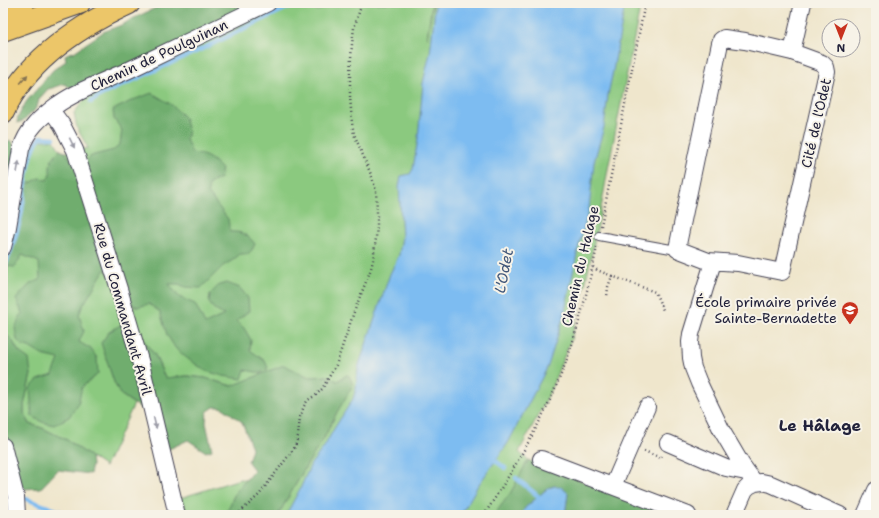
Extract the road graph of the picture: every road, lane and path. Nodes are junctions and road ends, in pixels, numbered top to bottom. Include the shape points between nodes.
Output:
1 (23, 3) edge
2 (79, 3) edge
3 (128, 3) edge
4 (268, 3) edge
5 (362, 3) edge
6 (644, 3) edge
7 (803, 3) edge
8 (3, 10) edge
9 (3, 30) edge
10 (792, 52) junction
11 (51, 110) junction
12 (3, 112) edge
13 (599, 236) junction
14 (3, 247) edge
15 (676, 249) junction
16 (713, 262) junction
17 (592, 266) junction
18 (612, 276) junction
19 (607, 297) dead end
20 (663, 310) dead end
21 (647, 407) dead end
22 (668, 442) joint
23 (631, 445) junction
24 (3, 446) edge
25 (541, 459) dead end
26 (751, 477) junction
27 (613, 486) junction
28 (876, 490) edge
29 (17, 515) edge
30 (177, 515) edge
31 (237, 515) edge
32 (484, 515) edge
33 (688, 515) edge
34 (734, 515) edge
35 (840, 515) edge
36 (865, 515) edge

1 - 8 main road
2 - 9 main road
12 -> 3 main road via 26,77 57,46 94,21
4 - 11 street, Chemin de Poulguinan via 74,95
5 - 31 path via 354,28 350,96 354,134 376,191 377,225 371,269 336,365 322,389 304,406 295,447 259,495
6 - 13 path, Chemin du Halage
7 - 10 street
10 - 15 street, Cité de l'Odet via 745,41 724,38 721,40
10 - 16 street, Cité de l'Odet via 822,63 827,72 782,272 738,263
14 -> 11 street, Chemin de Poulguinan via 21,149 28,132
11 -> 30 street, Rue du Commandant Avril via 75,150 123,302 141,364
13 - 15 lane, Cité de l'Odet
13 - 17 path, Chemin du Halage
15 - 16 street, Cité de l'Odet
16 - 26 street via 691,334 691,358 695,374 722,431
17 - 18 path
17 - 32 path, Chemin du Halage via 573,340 559,378 523,452
18 - 19 path
18 - 20 path via 655,292
21 - 23 street
22 - 23 path via 661,458
22 - 26 street
23 - 27 street
24 - 29 street via 16,497
25 - 27 street
26 - 34 street
26 - 35 street
27 - 33 street
28 - 36 street

